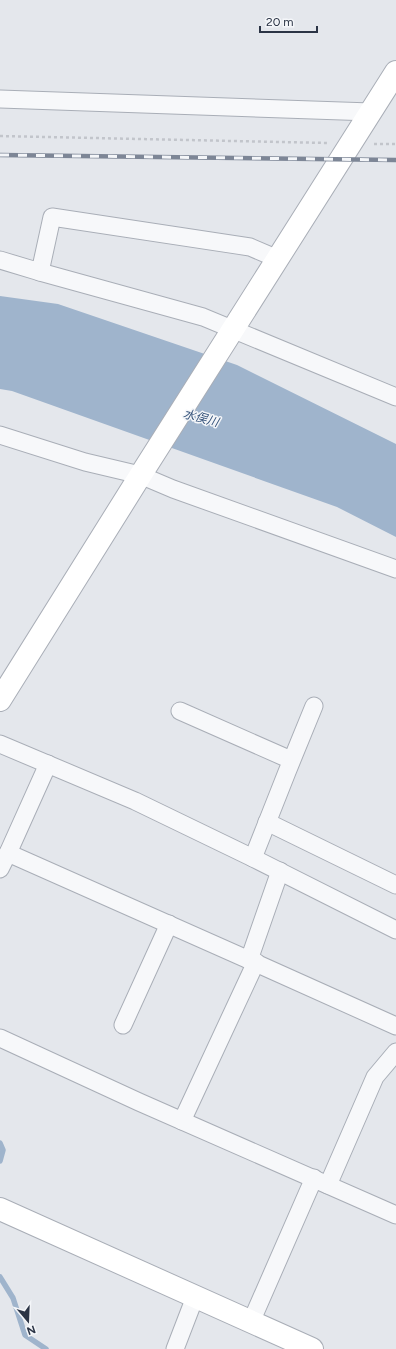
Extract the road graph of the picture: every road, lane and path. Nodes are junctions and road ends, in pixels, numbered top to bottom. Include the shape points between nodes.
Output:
1 (396, 72) edge
2 (0, 99) edge
3 (371, 112) junction
4 (0, 136) edge
5 (350, 143) junction
6 (278, 259) junction
7 (0, 260) edge
8 (40, 272) junction
9 (230, 334) junction
10 (396, 397) edge
11 (0, 435) edge
12 (143, 472) junction
13 (396, 569) edge
14 (0, 700) edge
15 (314, 706) dead end
16 (180, 711) dead end
17 (0, 744) edge
18 (291, 760) junction
19 (48, 764) junction
20 (267, 822) junction
21 (8, 853) junction
22 (253, 858) junction
23 (0, 868) edge
24 (280, 871) junction
25 (396, 885) edge
26 (169, 924) junction
27 (396, 930) edge
28 (252, 961) junction
29 (123, 1025) dead end
30 (396, 1026) edge
31 (0, 1038) edge
32 (396, 1052) edge
33 (182, 1121) junction
34 (321, 1182) junction
35 (0, 1209) edge
36 (396, 1214) edge
37 (196, 1297) junction
38 (251, 1322) junction
39 (175, 1349) edge
40 (312, 1349) edge

1 - 3 street
2 - 3 street
3 - 5 street
4 - 5 path
5 - 6 street
6 - 8 street via 250,247 52,217
6 - 9 street
7 - 8 street
8 - 9 street via 203,317
9 - 10 street
9 - 12 street
11 - 12 street via 85,462
12 - 13 street via 173,489
12 - 14 street
15 - 18 street
16 - 18 street
17 - 19 street
18 - 20 street
19 - 21 street
19 - 22 street via 135,801
20 - 22 street
20 - 25 street
21 - 23 street
21 - 26 street
22 - 24 street
24 - 27 street
24 - 28 street
26 - 28 street
26 - 29 street
28 - 30 street
28 - 33 street
31 - 33 street
32 - 34 street via 375,1077
33 - 34 street
34 - 36 street
34 - 38 street
35 - 37 street
37 - 38 street
37 - 39 street
38 - 40 street

